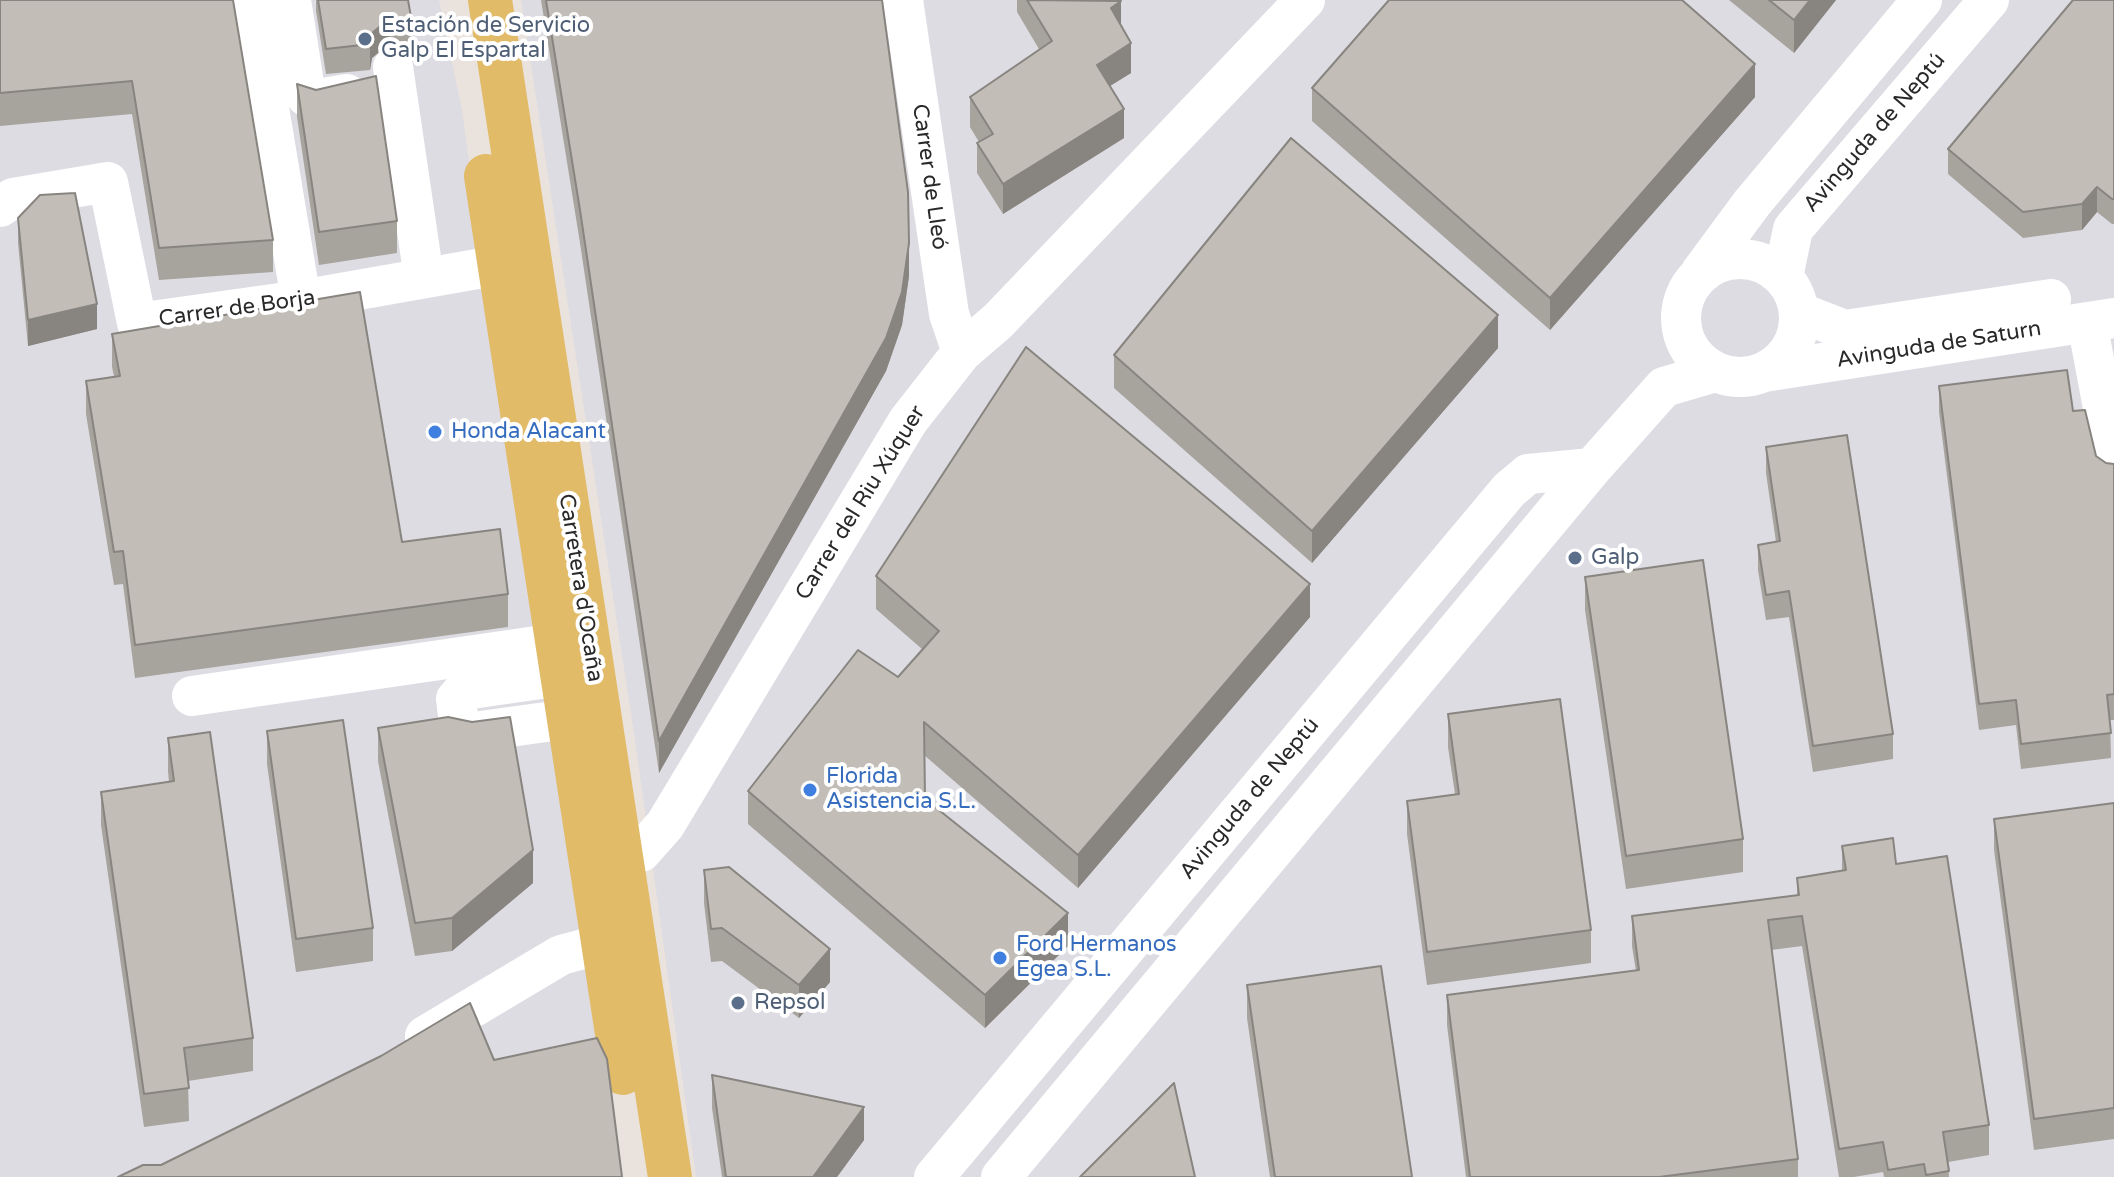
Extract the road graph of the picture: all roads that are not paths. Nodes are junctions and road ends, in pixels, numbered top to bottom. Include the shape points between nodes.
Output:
1 (251, 0) edge
2 (291, 0) edge
3 (459, 0) edge
4 (490, 0) edge
5 (903, 0) edge
6 (1305, 0) edge
7 (1922, 0) edge
8 (1989, 0) edge
9 (0, 207) edge
10 (513, 248) junction
11 (1701, 272) junction
12 (424, 278) junction
13 (2114, 290) edge
14 (1791, 294) junction
15 (301, 300) junction
16 (2100, 320) edge
17 (962, 352) junction
18 (1715, 372) junction
19 (1764, 372) junction
20 (2114, 467) edge
21 (1592, 468) junction
22 (559, 659) junction
23 (192, 696) dead end
24 (568, 719) junction
25 (621, 855) junction
26 (602, 944) junction
27 (396, 1053) edge
28 (639, 1177) edge
29 (670, 1177) edge
30 (934, 1177) edge
31 (1001, 1177) edge

1 - 15 street
2 - 12 street via 306,96 312,100 377,79
3 - 10 main road, Carretera d'Ocaña
4 - 10 main road, Carretera d'Ocaña
5 - 17 street, Carrer de Lleó via 949,314
6 - 17 street, Carrer del Riu Xúquer via 998,321
7 - 11 street
8 - 14 street, Avinguda de Neptú via 1793,229
9 - 15 street, Carrer de Borja via 13,198 108,182 137,323
10 - 12 street, Carrer de Borja
10 - 22 main road, Carretera d'Ocaña
10 - 25 main road, Carretera d'Ocaña
11 - 14 street via 1744,258 1758,261
11 - 18 street via 1685,297 1681,326 1687,345
12 - 15 street, Carrer de Borja
13 - 14 street, Avinguda de Saturn via 1845,330
14 - 19 street via 1798,330 1791,348
16 - 19 street, Avinguda de Saturn
16 - 20 street
17 - 25 street, Carrer del Riu Xúquer via 908,421 665,825 641,852
18 - 19 street via 1748,377
18 - 21 street via 1664,387
21 - 30 street, Avinguda de Neptú via 1528,474 1509,490
21 - 31 street
22 - 23 street
22 - 24 main road, Carretera d'Ocaña
22 - 24 street via 503,685 464,690 456,699 460,731
24 - 26 main road, Carretera d'Ocaña
25 - 29 main road, Carretera d'Ocaña
26 - 27 street via 561,955
26 - 28 main road, Carretera d'Ocaña

